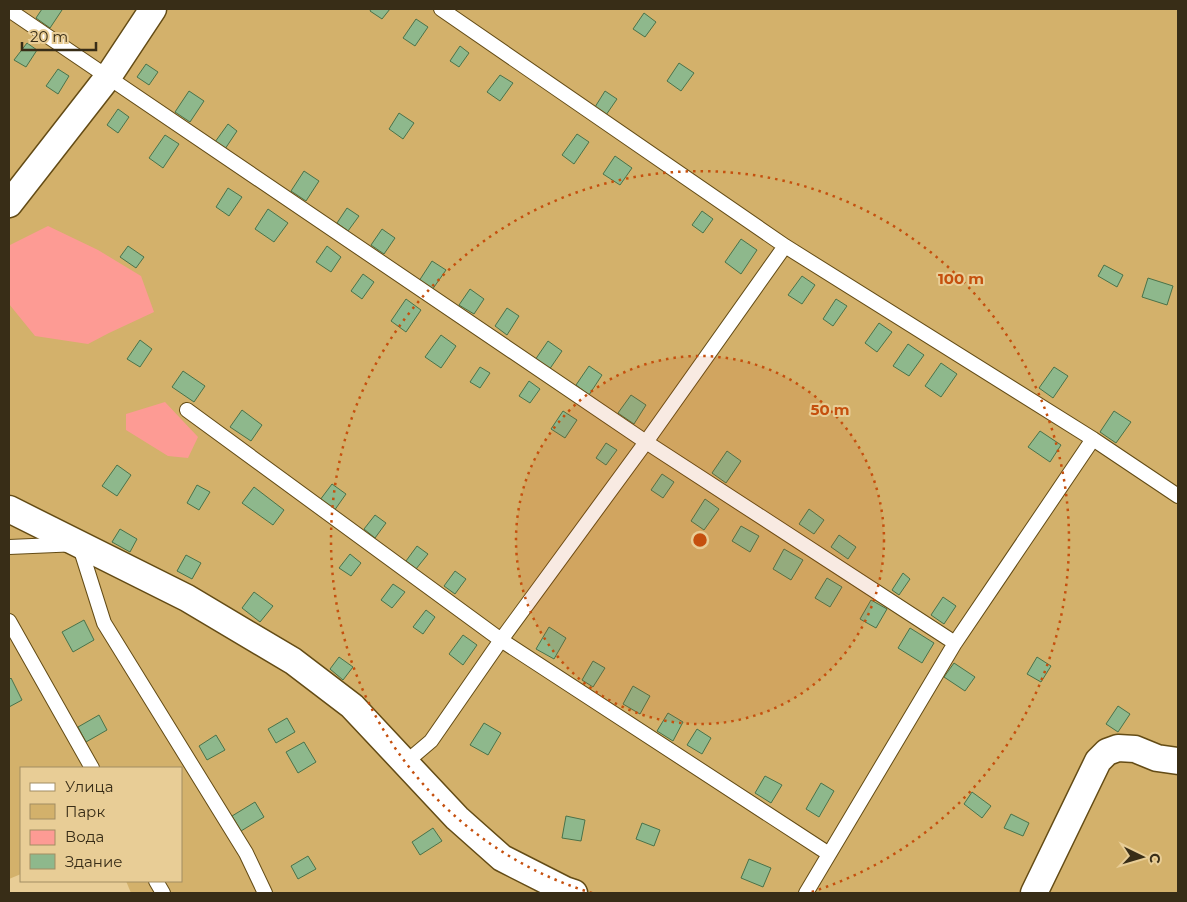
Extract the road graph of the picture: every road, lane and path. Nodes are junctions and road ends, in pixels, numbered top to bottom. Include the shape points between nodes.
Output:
1 (153, 9) edge
2 (441, 9) edge
3 (9, 10) edge
4 (108, 76) junction
5 (9, 204) edge
6 (785, 246) junction
7 (187, 410) dead end
8 (1093, 439) junction
9 (646, 442) junction
10 (1178, 496) edge
11 (9, 509) edge
12 (79, 544) junction
13 (9, 546) edge
14 (9, 621) edge
15 (501, 640) junction
16 (955, 643) junction
17 (1178, 762) edge
18 (405, 763) junction
19 (91, 767) edge
20 (829, 854) junction
21 (157, 882) edge
22 (163, 893) edge
23 (265, 893) edge
24 (574, 893) edge
25 (806, 893) edge
26 (1034, 893) edge

1 - 4 street
2 - 6 lane
3 - 4 lane
4 - 5 street
4 - 9 lane
6 - 8 lane
6 - 9 lane
7 - 15 lane
8 - 10 lane
8 - 16 lane
9 - 15 lane
9 - 16 lane
11 - 12 street
12 - 13 lane
12 - 18 street via 187,598 293,661 352,706
12 - 23 lane via 104,623 240,845
14 - 19 lane
15 - 18 lane via 431,742
15 - 20 lane
16 - 20 lane
17 - 26 street via 1135,749 1118,748 1107,752 1098,761
18 - 24 street via 457,818 502,858
20 - 25 lane
21 - 22 lane

